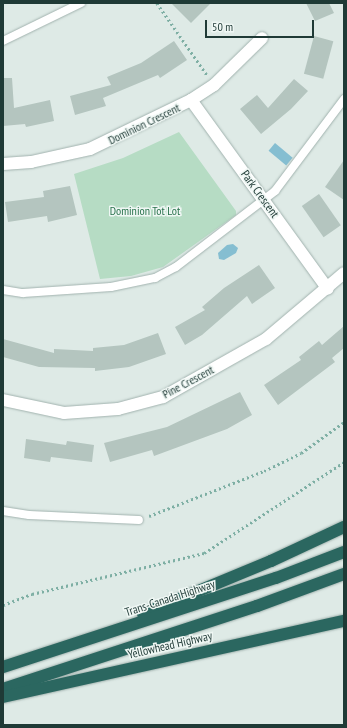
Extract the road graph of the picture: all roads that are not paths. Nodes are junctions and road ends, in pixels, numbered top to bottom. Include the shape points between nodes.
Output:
1 (81, 3) edge
2 (262, 38) dead end
3 (3, 41) edge
4 (344, 99) edge
5 (191, 100) junction
6 (3, 164) edge
7 (264, 201) junction
8 (344, 273) edge
9 (328, 289) junction
10 (3, 290) edge
11 (3, 400) edge
12 (3, 511) edge
13 (139, 520) road end
14 (344, 527) edge
15 (344, 552) edge
16 (344, 574) edge
17 (344, 621) edge
18 (55, 650) junction
19 (3, 667) edge
20 (3, 689) edge
21 (3, 697) edge

1 - 3 lane
2 - 5 street, Dominion Crescent via 214,85
4 - 7 lane via 275,191
5 - 6 street, Dominion Crescent via 90,149 31,162
5 - 7 street, Park Crescent
7 - 9 street, Park Crescent
7 - 10 lane via 198,252 155,278 111,287 23,293
8 - 9 street, Pine Crescent
9 - 11 street, Pine Crescent via 266,339 164,397 118,409 64,413
12 - 13 lane via 29,515
14 - 18 highway via 271,561
15 - 18 highway, Trans-Canada Highway via 276,578
16 - 20 highway via 257,606
17 - 21 highway, Yellowhead Highway
18 - 19 highway, Trans-Canada Highway

